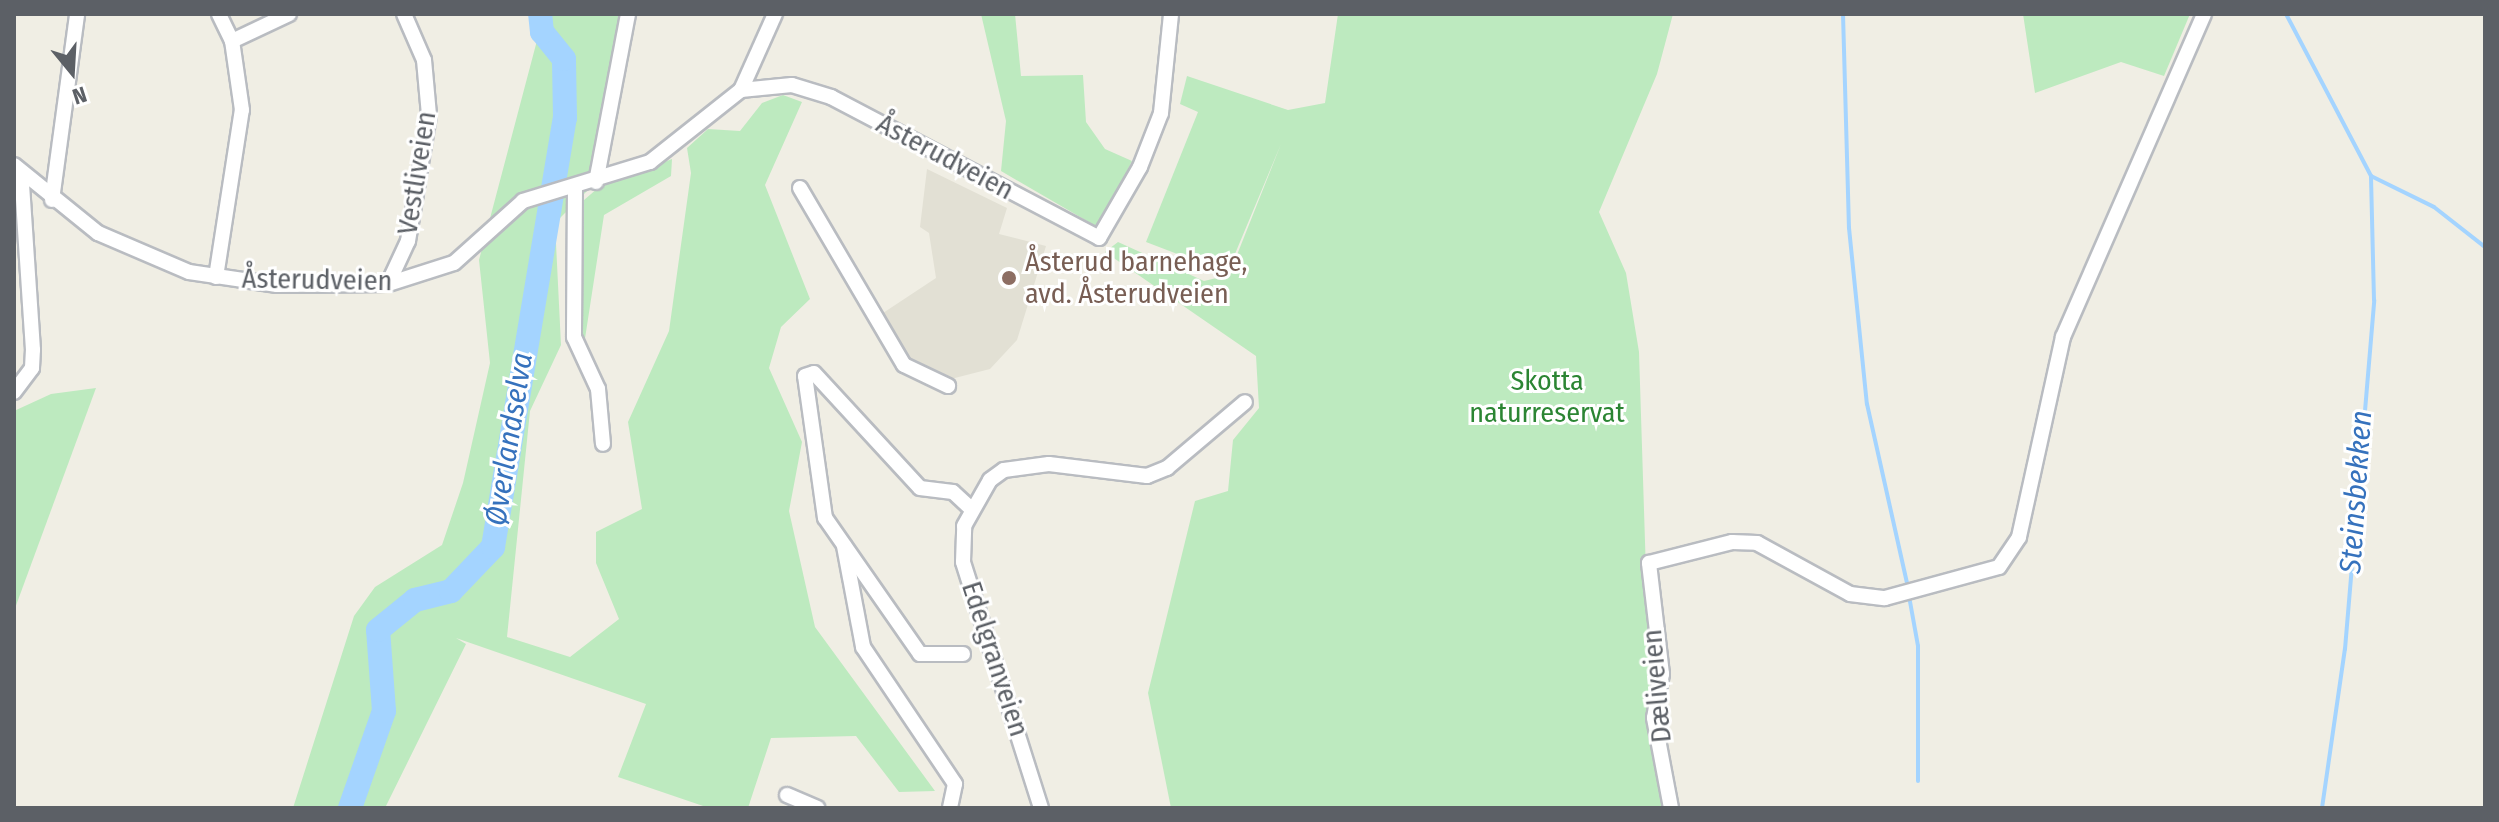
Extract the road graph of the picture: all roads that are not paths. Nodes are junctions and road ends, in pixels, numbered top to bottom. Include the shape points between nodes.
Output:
1 (77, 14) edge
2 (219, 14) edge
3 (289, 14) edge
4 (404, 14) edge
5 (628, 14) edge
6 (775, 14) edge
7 (1171, 14) edge
8 (2204, 14) edge
9 (232, 41) junction
10 (741, 90) junction
11 (18, 168) edge
12 (596, 182) junction
13 (575, 188) junction
14 (800, 188) dead end
15 (52, 200) junction
16 (216, 277) junction
17 (388, 284) junction
18 (948, 386) dead end
19 (14, 392) edge
20 (1245, 402) dead end
21 (603, 444) dead end
22 (972, 510) junction
23 (843, 539) junction
24 (963, 654) dead end
25 (787, 795) dead end
26 (817, 808) edge
27 (950, 808) edge
28 (1041, 808) edge
29 (1671, 808) edge

1 - 15 street
2 - 9 street
3 - 9 street
4 - 17 street, Vestliveien via 424,60 429,115 408,241
5 - 12 street
6 - 10 street, Åsterudveien
7 - 10 street, Åsterudveien via 1161,113 1140,167 1099,238 831,97 792,85
8 - 29 street, Dæliveien via 2063,337 2019,537 1999,567 1885,598 1850,594 1757,543 1732,542 1649,563 1648,604 1662,674 1654,718
9 - 16 street via 242,110
10 - 12 street, Åsterudveien via 671,149
11 - 15 street, Åsterudveien
11 - 19 street via 33,350 32,368
12 - 13 street, Åsterudveien
13 - 17 street, Åsterudveien via 533,197 454,263
13 - 21 street via 574,337 598,389
14 - 18 street via 904,365
15 - 16 street, Åsterudveien via 132,252
16 - 17 street, Åsterudveien via 277,285
20 - 22 street via 1167,468 1130,475 1021,463 990,480
22 - 23 street via 953,492 920,488 904,475 814,373 804,382 819,443 819,508
22 - 28 street, Edelgranveien via 964,526 963,562
23 - 24 street via 920,654
23 - 27 street via 863,647 955,784
25 - 26 street

